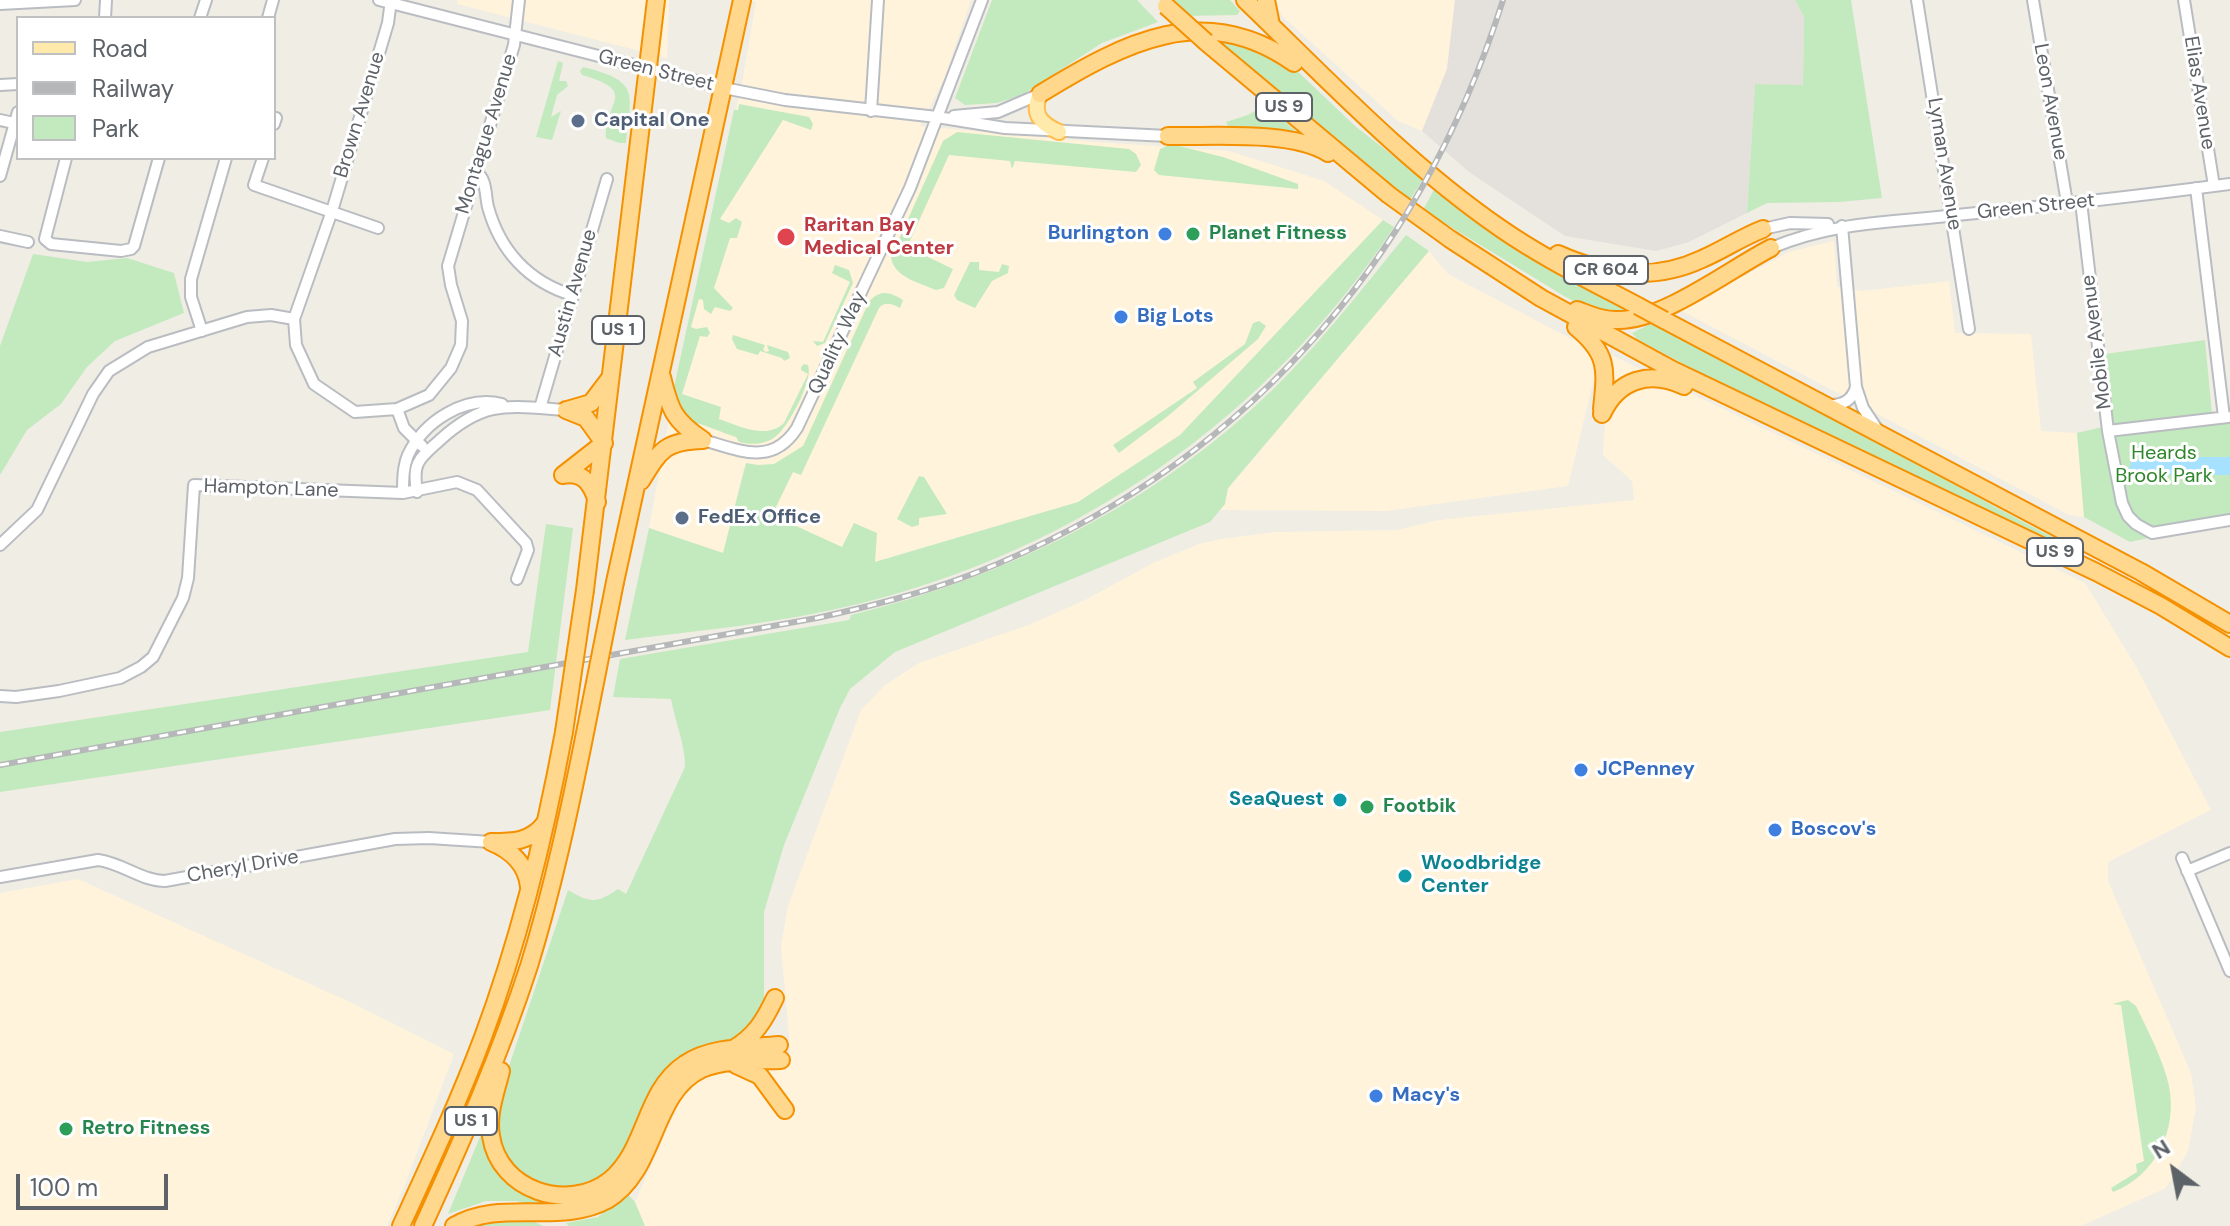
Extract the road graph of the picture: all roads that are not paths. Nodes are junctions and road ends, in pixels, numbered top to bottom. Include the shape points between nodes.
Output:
1 (75, 0) edge
2 (379, 0) edge
3 (519, 0) edge
4 (656, 0) edge
5 (742, 0) edge
6 (878, 0) edge
7 (982, 0) edge
8 (1245, 0) edge
9 (1266, 0) edge
10 (1917, 0) edge
11 (2033, 0) edge
12 (2184, 0) edge
13 (391, 1) edge
14 (1162, 3) edge
15 (0, 4) edge
16 (1271, 25) junction
17 (516, 35) junction
18 (649, 69) junction
19 (724, 88) junction
20 (1040, 94) junction
21 (1345, 96) junction
22 (871, 111) junction
23 (16, 117) edge
24 (937, 117) junction
25 (0, 120) edge
26 (1059, 132) junction
27 (1168, 136) joint
28 (65, 160) edge
29 (158, 160) edge
30 (225, 160) edge
31 (262, 160) edge
32 (476, 172) junction
33 (1362, 174) junction
34 (0, 176) edge
35 (607, 179) dead end
36 (2230, 184) edge
37 (2214, 186) junction
38 (2196, 188) junction
39 (1458, 196) junction
40 (2081, 202) junction
41 (2067, 203) junction
42 (332, 211) junction
43 (1953, 216) junction
44 (1842, 226) junction
45 (378, 228) dead end
46 (1763, 229) joint
47 (0, 236) edge
48 (28, 242) dead end
49 (1771, 248) joint
50 (572, 295) junction
51 (1541, 298) junction
52 (294, 319) junction
53 (1969, 329) dead end
54 (202, 331) junction
55 (661, 370) junction
56 (613, 373) junction
57 (1856, 387) junction
58 (1826, 405) junction
59 (508, 406) junction
60 (540, 408) junction
61 (397, 409) junction
62 (1755, 409) junction
63 (566, 410) junction
64 (450, 412) junction
65 (2227, 417) edge
66 (458, 424) junction
67 (2108, 431) junction
68 (1882, 435) junction
69 (703, 440) junction
70 (418, 441) junction
71 (604, 443) junction
72 (428, 451) junction
73 (417, 492) junction
74 (403, 493) junction
75 (634, 493) junction
76 (597, 502) junction
77 (2230, 520) edge
78 (0, 545) edge
79 (517, 579) dead end
80 (2230, 624) edge
81 (2230, 648) edge
82 (0, 696) edge
83 (547, 818) junction
84 (491, 842) junction
85 (2230, 853) edge
86 (2182, 858) dead end
87 (2187, 871) junction
88 (0, 877) edge
89 (528, 897) junction
90 (2230, 971) edge
91 (775, 998) dead end
92 (513, 1014) junction
93 (780, 1052) dead end
94 (731, 1057) junction
95 (785, 1110) dead end
96 (519, 1213) junction
97 (401, 1226) edge
98 (423, 1226) edge
99 (454, 1226) edge
100 (555, 1226) edge

1 - 15 street
2 - 13 street, Green Street
3 - 17 street, Montague Avenue
4 - 18 highway, US 1
5 - 19 highway, US 1
6 - 22 street
7 - 24 street, Quality Way
8 - 16 highway, US 9
9 - 16 highway
10 - 43 street, Lyman Avenue
11 - 41 street, Leon Avenue
12 - 37 street, Elias Avenue
13 - 17 street, Green Street
13 - 42 street, Brown Avenue
14 - 33 highway, US 9, bridge
16 - 21 highway, US 9
17 - 18 street, Green Street
17 - 32 street, Montague Avenue
18 - 19 street, Green Street
18 - 56 highway, US 1
19 - 22 street, Green Street
19 - 55 highway, US 1
20 - 21 highway via 1144,32 1208,21 1256,33
20 - 24 street, Green Street via 998,112
20 - 26 main road via 1038,117
21 - 39 highway, US 9
22 - 24 street, Green Street
23 - 25 street
23 - 34 street
24 - 26 street, Green Street
24 - 69 street, Quality Way via 903,203 794,434 763,453
26 - 27 street, Green Street
27 - 33 highway via 1297,141 1323,149
28 - 29 street via 45,239 51,244 121,251 134,246
30 - 54 street via 191,279
31 - 42 street via 254,185
32 - 50 street via 483,179 494,225 512,257 542,284
32 - 61 street, Montague Avenue via 448,266 462,321 461,345 429,395
33 - 51 highway, US 9
35 - 50 street, Austin Avenue
36 - 37 street, Green Street / CR 604
37 - 38 street, Green Street / CR 604
38 - 40 street, Green Street / CR 604
38 - 65 street
39 - 46 highway, CR 604 via 1561,255 1626,274 1682,267
39 - 58 highway, US 9, bridge via 1521,242
40 - 41 street, Green Street / CR 604
40 - 67 street, Mobile Avenue
41 - 43 street, Green Street / CR 604
42 - 45 street
42 - 52 street, Brown Avenue
43 - 44 street, Green Street / CR 604
43 - 53 street, Lyman Avenue
44 - 46 street, Green Street / CR 604 via 1790,223
44 - 49 street, Green Street / CR 604
44 - 57 street
47 - 48 street
49 - 51 highway, CR 604 via 1642,317 1603,319
50 - 60 street, Austin Avenue
51 - 62 highway, US 9
51 - 62 highway via 1600,351 1605,374 1602,414 1625,386 1654,377
52 - 54 street via 259,315
52 - 61 street via 296,345 314,384 355,412
54 - 78 street via 148,347 109,371 37,510
55 - 69 highway via 676,418
55 - 75 highway, US 1
56 - 63 highway via 591,403
56 - 71 highway, US 1
57 - 58 street via 1845,403
57 - 68 street via 1866,415
58 - 68 highway, US 9
59 - 60 street
59 - 64 street via 479,402
59 - 66 street via 482,411
60 - 63 street
61 - 70 street via 404,428
62 - 81 highway, US 9 via 2087,568
63 - 71 highway via 586,418
64 - 66 street
64 - 70 street
65 - 67 street
66 - 72 street
67 - 77 street, Mobile Avenue via 2122,503 2136,524 2160,533
68 - 80 highway, US 9
69 - 75 highway via 665,447
70 - 72 street
70 - 74 street via 405,464
71 - 76 highway, US 1
71 - 76 highway via 563,475 583,477
72 - 73 street via 415,466
73 - 74 street, Hampton Lane
73 - 79 street, Hampton Lane via 457,482 477,490 526,543
74 - 82 street, Hampton Lane via 194,485 188,578 153,657 120,678
75 - 92 highway, US 1, bridge via 555,873
76 - 83 highway, US 1, bridge
83 - 84 highway via 524,840
83 - 89 highway, US 1
84 - 88 street, Cheryl Drive via 395,839 165,881 103,860
84 - 89 highway via 521,864
85 - 87 street
86 - 87 street
87 - 90 street
89 - 97 highway, US 1 via 483,1038
91 - 94 highway via 755,1033
92 - 94 highway via 492,1104 491,1137 500,1161 517,1180 557,1196 583,1193 607,1182 627,1159 660,1090 675,1072 701,1056
92 - 98 highway, US 1
93 - 94 highway
94 - 95 highway via 760,1076
94 - 96 highway via 680,1086 636,1172 613,1196 577,1212
96 - 99 highway via 485,1213
96 - 100 highway

